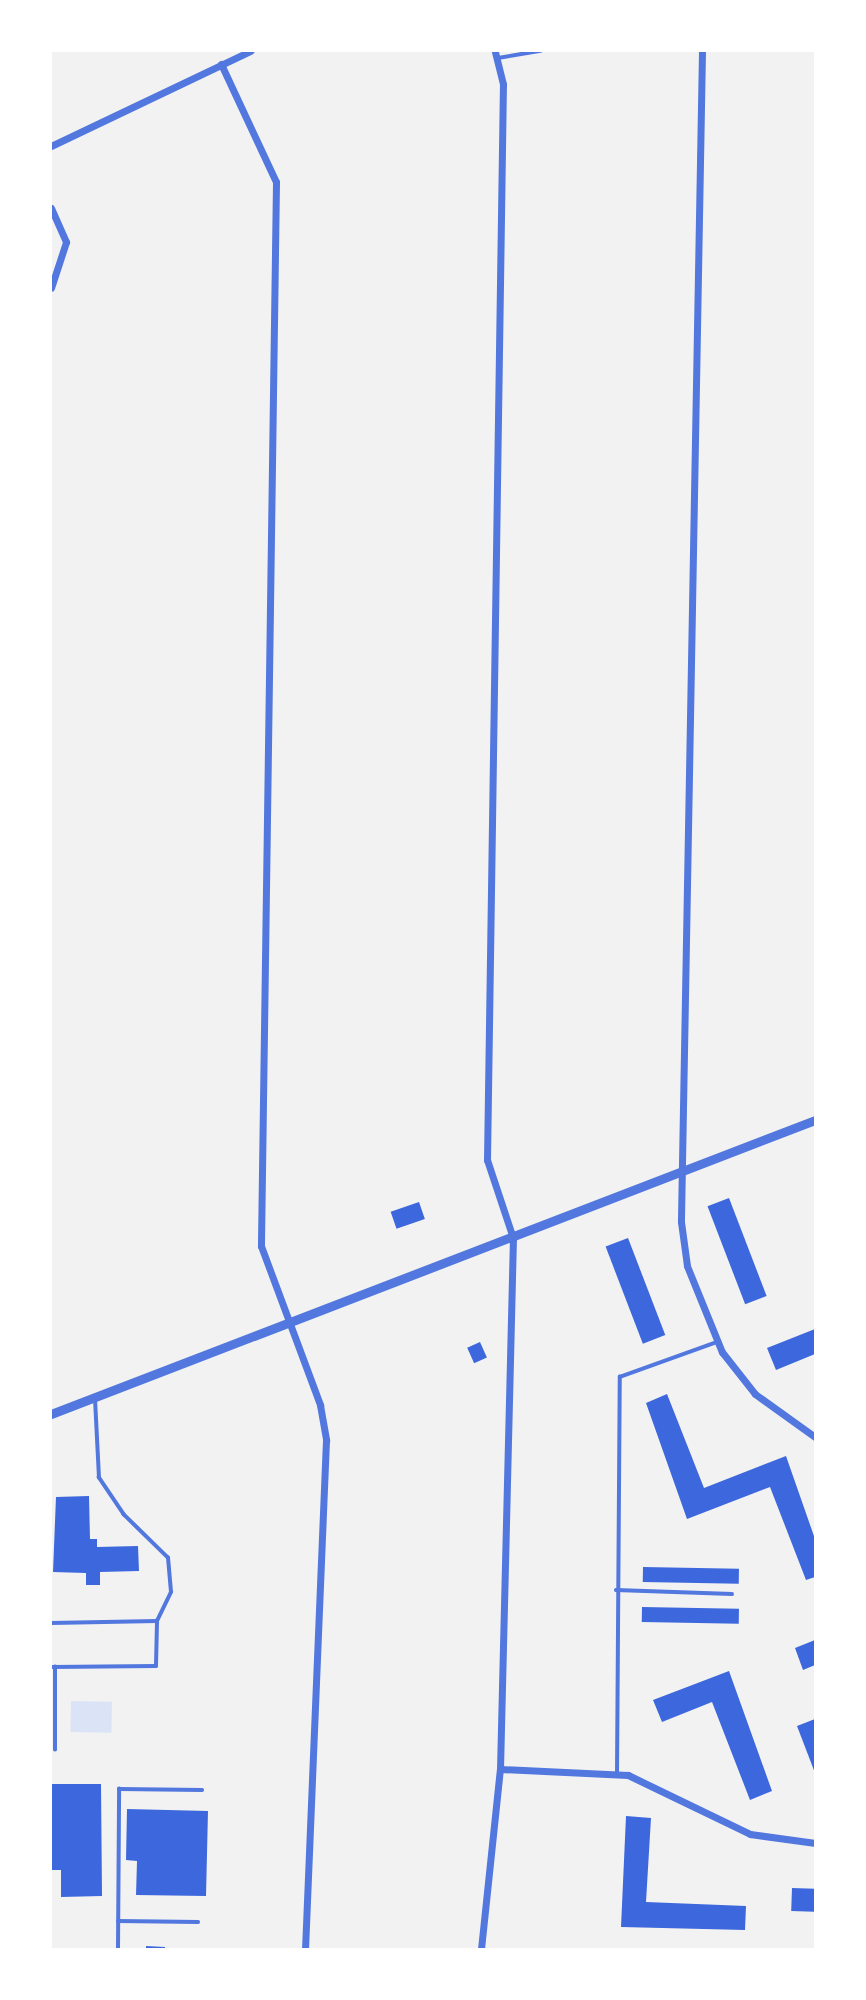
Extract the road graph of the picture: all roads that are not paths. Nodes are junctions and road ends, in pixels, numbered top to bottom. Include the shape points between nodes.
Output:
1 (250, 51) edge
2 (540, 51) edge
3 (702, 51) edge
4 (497, 54) edge
5 (221, 64) junction
6 (51, 146) edge
7 (51, 208) edge
8 (51, 288) edge
9 (815, 1120) edge
10 (681, 1173) junction
11 (513, 1238) junction
12 (289, 1323) junction
13 (717, 1342) junction
14 (95, 1397) junction
15 (51, 1414) edge
16 (815, 1437) edge
17 (616, 1590) junction
18 (732, 1594) dead end
19 (157, 1620) junction
20 (51, 1623) edge
21 (53, 1667) edge
22 (55, 1750) dead end
23 (500, 1769) junction
24 (617, 1774) junction
25 (202, 1790) dead end
26 (815, 1843) edge
27 (118, 1921) junction
28 (198, 1922) dead end
29 (118, 1949) edge
30 (305, 1949) edge
31 (481, 1949) edge

1 - 5 street
2 - 4 lane
3 - 10 street
4 - 11 street via 503,84 487,1160
5 - 6 street
5 - 12 street via 276,182 261,1246
7 - 8 street via 66,242
9 - 10 street
10 - 11 street
10 - 13 street via 687,1266
11 - 12 street
11 - 23 street
12 - 14 street
12 - 30 street via 326,1440
13 - 16 street via 755,1394
13 - 17 lane via 620,1377
14 - 15 street
14 - 19 lane via 99,1478 124,1515 168,1558 172,1592
17 - 18 lane
17 - 24 lane
19 - 20 lane
19 - 21 lane via 156,1666
21 - 22 lane
23 - 24 street
23 - 31 street
24 - 26 street via 750,1834
25 - 27 lane via 119,1789
27 - 28 lane
27 - 29 lane

